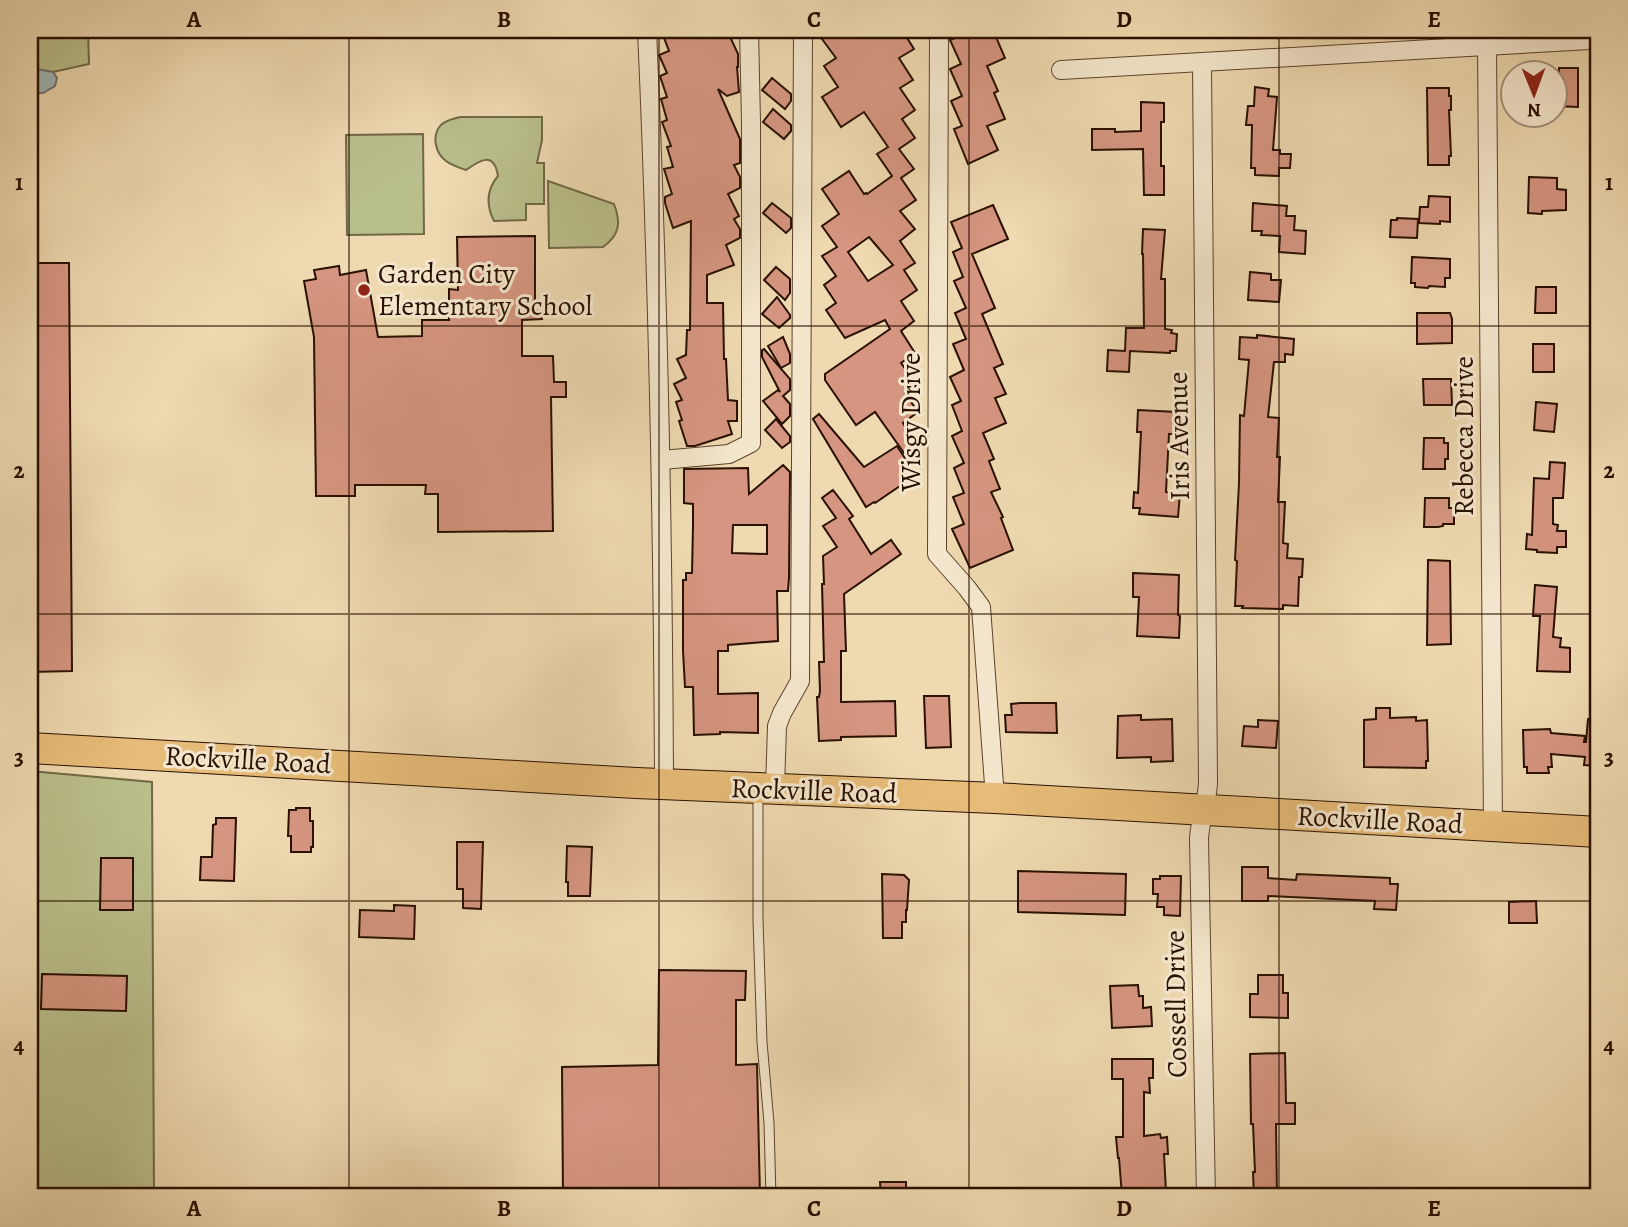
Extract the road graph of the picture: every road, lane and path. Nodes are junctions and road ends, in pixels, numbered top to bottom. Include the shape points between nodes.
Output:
1 (647, 30) edge
2 (749, 30) edge
3 (803, 30) edge
4 (939, 30) edge
5 (1590, 40) dead end
6 (1487, 45) junction
7 (1202, 62) junction
8 (1061, 70) dead end
9 (662, 460) junction
10 (30, 748) edge
11 (664, 784) junction
12 (766, 789) junction
13 (995, 799) junction
14 (1204, 810) junction
15 (1493, 827) junction
16 (1598, 832) edge
17 (771, 1197) edge
18 (1206, 1197) edge

1 - 9 street
2 - 9 street via 751,443 729,454
3 - 12 street via 800,681 777,726
4 - 13 street, Wisgy Drive via 937,554 981,607
5 - 6 street
6 - 7 street
6 - 15 street, Rebecca Drive
7 - 8 street
7 - 14 street, Iris Avenue via 1208,783
9 - 11 street
10 - 11 main road, Rockville Road
11 - 12 main road, Rockville Road
12 - 13 main road, Rockville Road
12 - 17 lane via 758,920
13 - 14 main road, Rockville Road
14 - 15 main road, Rockville Road
14 - 18 street, Cossell Drive via 1199,839
15 - 16 main road, Rockville Road

